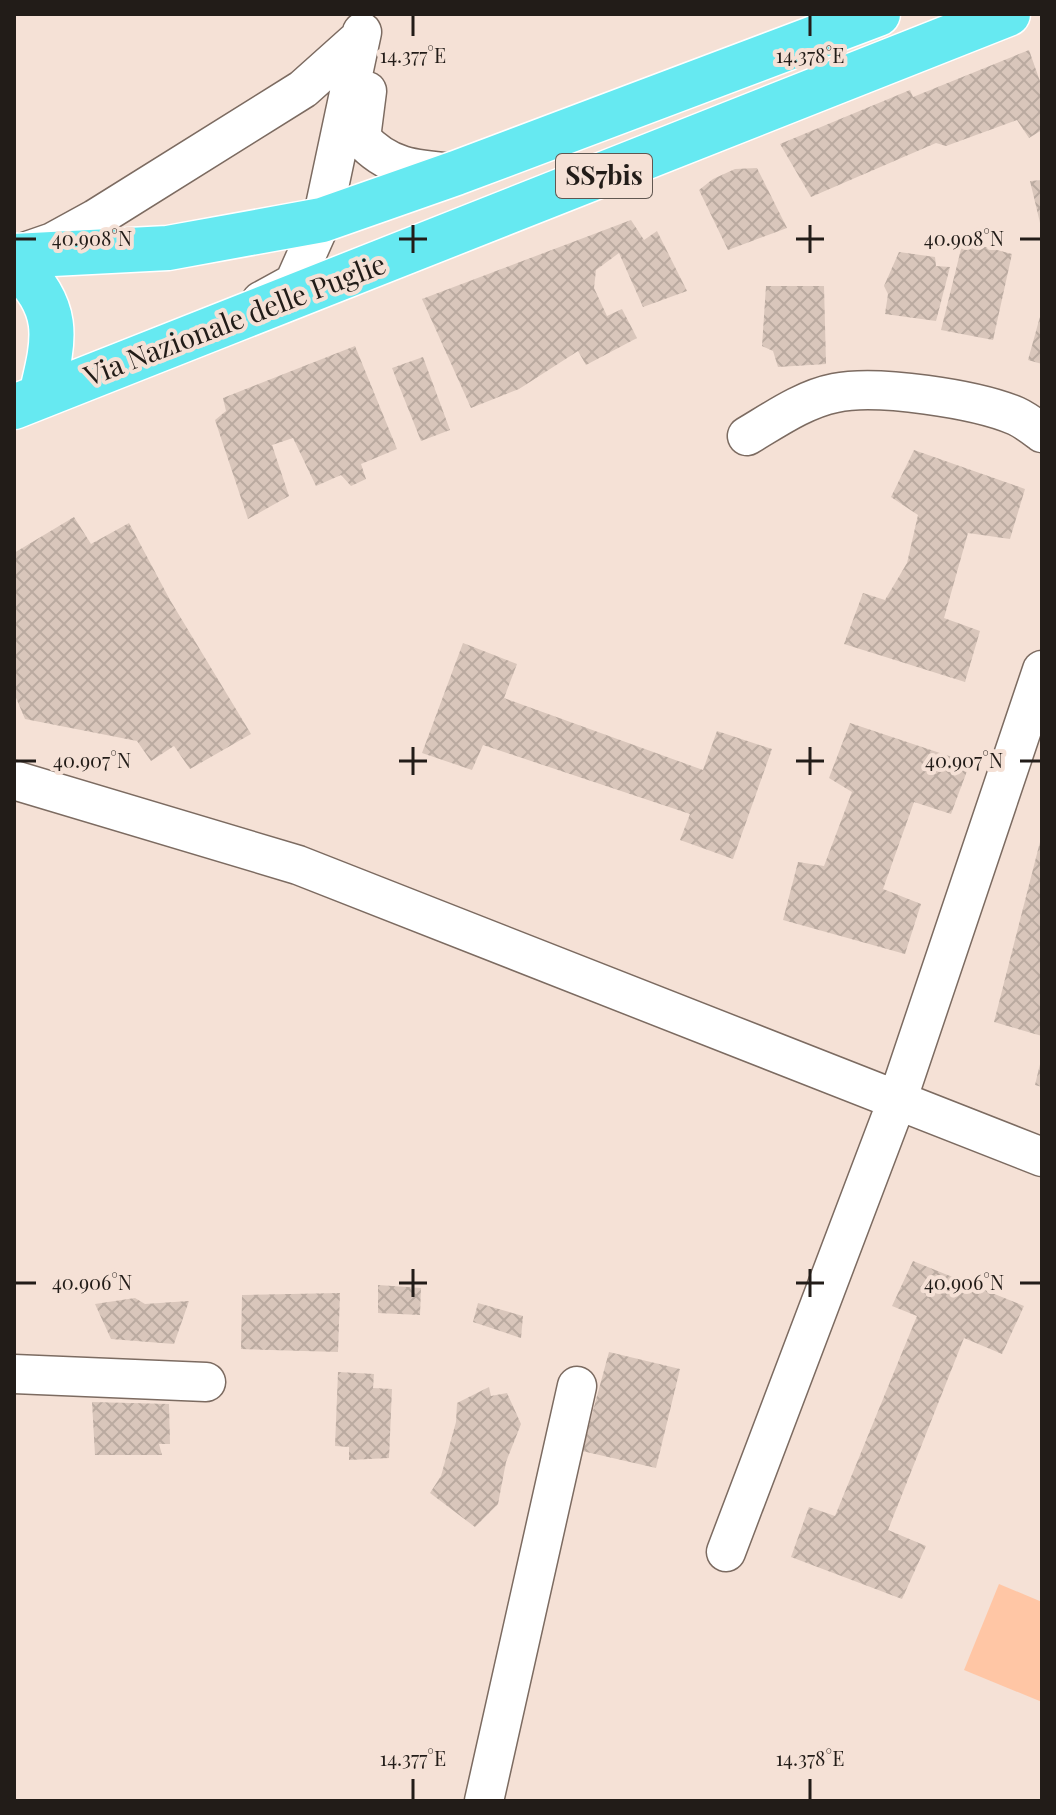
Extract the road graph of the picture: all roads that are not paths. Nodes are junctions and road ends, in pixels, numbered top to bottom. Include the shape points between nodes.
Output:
1 (878, 14) edge
2 (1008, 14) edge
3 (363, 26) edge
4 (456, 173) junction
5 (322, 220) junction
6 (14, 258) edge
7 (198, 336) junction
8 (28, 401) edge
9 (1042, 433) edge
10 (747, 436) dead end
11 (1042, 670) edge
12 (14, 780) edge
13 (897, 1101) junction
14 (1042, 1157) edge
15 (14, 1374) edge
16 (206, 1382) dead end
17 (577, 1386) dead end
18 (726, 1552) dead end
19 (484, 1801) edge

1 - 4 main road, SS7bis
2 - 7 main road, Via Nazionale delle Puglie / SS7bis
3 - 4 street via 369,67 361,138 393,166
3 - 5 street
3 - 6 street via 303,89 95,219
4 - 5 main road, SS7bis
5 - 6 main road, SS7bis via 168,248
5 - 7 street via 294,283
6 - 8 main road, Via Nazionale delle Puglie / SS7bis via 38,286 52,322 52,352
7 - 8 main road, Via Nazionale delle Puglie / SS7bis
9 - 10 street via 1018,416 969,403 877,390 834,393
11 - 13 street
12 - 13 street via 298,865
13 - 14 street
13 - 18 street
15 - 16 street
17 - 19 street

